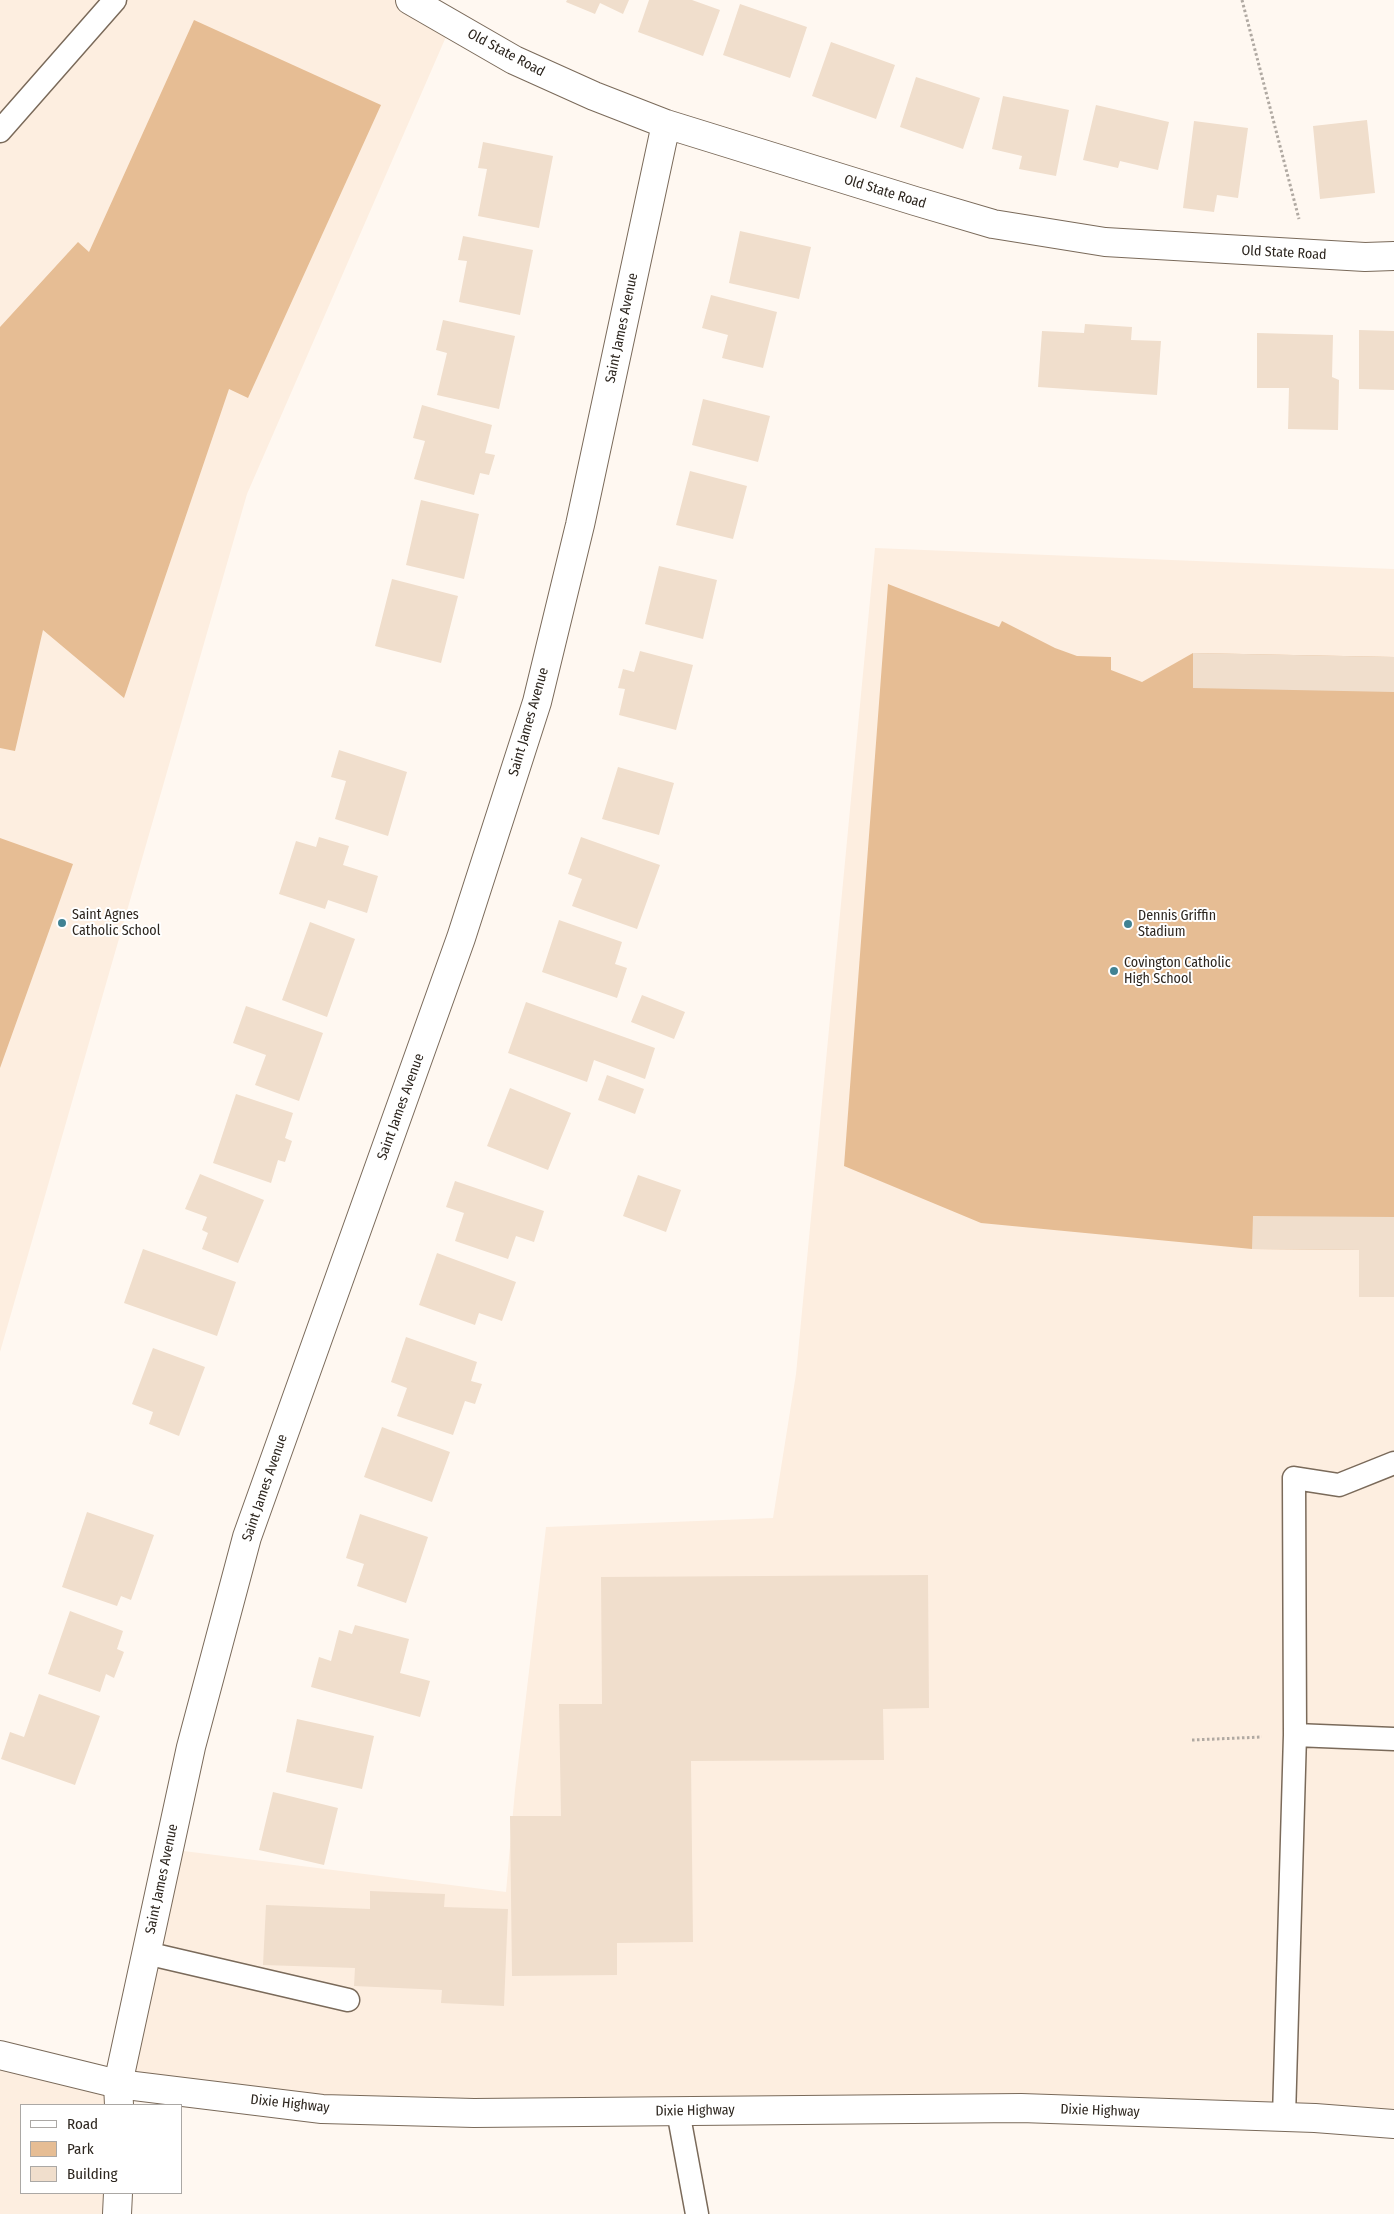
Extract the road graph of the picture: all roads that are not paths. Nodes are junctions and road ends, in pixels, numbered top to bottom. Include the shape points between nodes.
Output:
1 (115, 0) edge
2 (410, 0) edge
3 (666, 124) junction
4 (0, 131) edge
5 (1394, 256) edge
6 (1394, 1464) edge
7 (1295, 1735) junction
8 (1394, 1739) edge
9 (146, 1953) junction
10 (348, 2000) dead end
11 (0, 2055) edge
12 (118, 2094) edge
13 (678, 2111) junction
14 (1284, 2117) junction
15 (1394, 2124) edge
16 (118, 2194) edge
17 (117, 2214) edge
18 (697, 2214) edge

1 - 4 lane
2 - 3 street, Old State Road via 514,60
3 - 5 street, Old State Road via 992,224 1105,242 1365,258
3 - 9 street, Saint James Avenue via 580,525 537,702 461,938 247,1537 191,1747
6 - 7 lane via 1339,1485 1294,1478
7 - 8 lane
7 - 14 lane
9 - 10 lane
9 - 12 street, Saint James Avenue
11 - 12 street, Dixie Highway
12 - 13 street, Dixie Highway via 322,2109 474,2113
13 - 14 street, Dixie Highway via 1021,2108
13 - 18 lane
14 - 15 street, Dixie Highway
16 - 17 street

